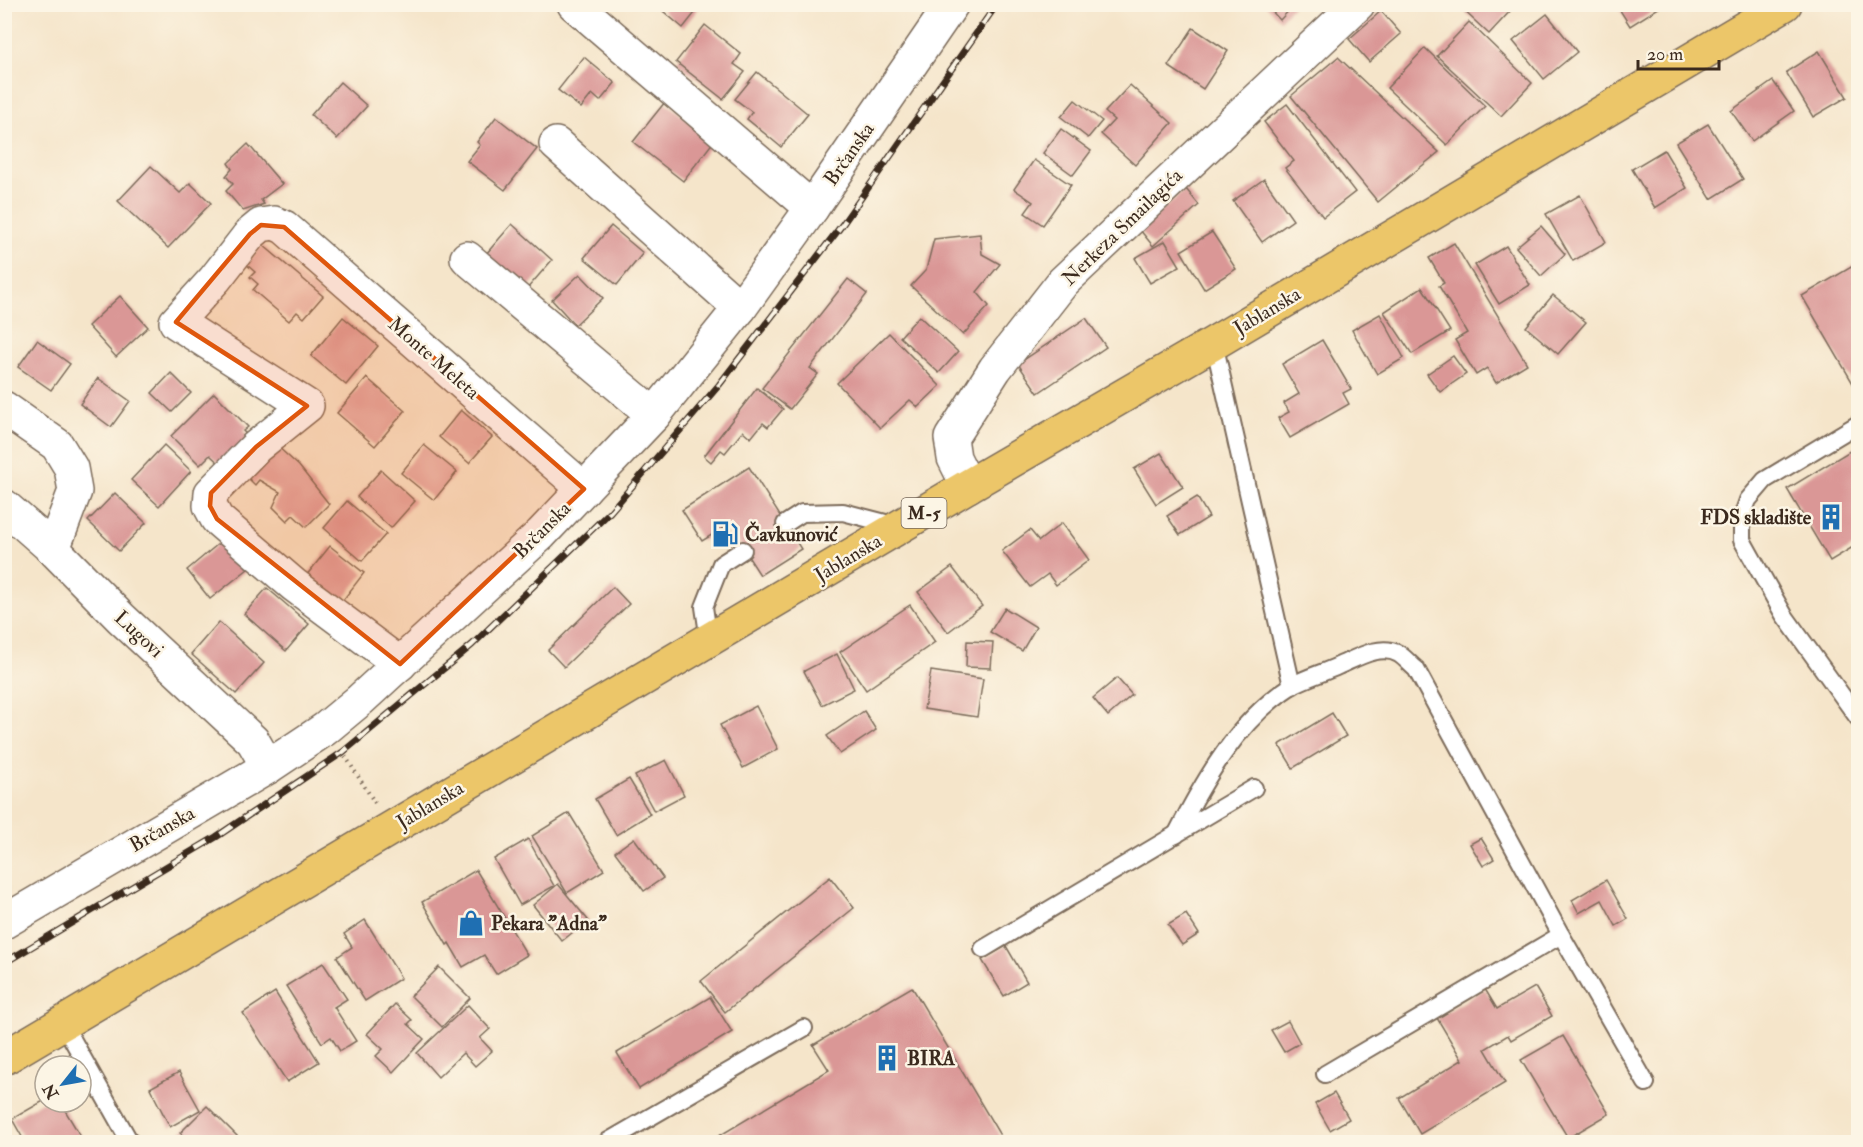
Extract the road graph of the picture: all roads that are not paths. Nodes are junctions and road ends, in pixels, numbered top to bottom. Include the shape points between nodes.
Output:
1 (574, 4) edge
2 (952, 4) edge
3 (1358, 4) edge
4 (1785, 4) edge
5 (556, 144) dead end
6 (812, 208) junction
7 (467, 258) dead end
8 (740, 308) junction
9 (1214, 343) junction
10 (4, 408) edge
11 (654, 415) junction
12 (1858, 424) edge
13 (968, 486) junction
14 (584, 489) junction
15 (4, 506) edge
16 (785, 524) dead end
17 (901, 527) junction
18 (53, 549) junction
19 (743, 550) dead end
20 (709, 640) junction
21 (399, 664) junction
22 (1292, 686) junction
23 (1858, 718) edge
24 (268, 767) junction
25 (1254, 788) dead end
26 (1176, 835) junction
27 (4, 922) edge
28 (1561, 935) junction
29 (983, 950) dead end
30 (63, 1023) junction
31 (804, 1028) dead end
32 (4, 1058) edge
33 (1325, 1074) dead end
34 (1646, 1083) dead end
35 (130, 1143) edge
36 (607, 1143) edge

1 - 6 street
2 - 6 street, Brčanska
3 - 13 street, Nerkeza Smailagića via 1063,282 995,369 951,438 954,458
4 - 9 main road, Jablanska / M-5
5 - 8 street
6 - 8 street, Brčanska
7 - 11 street
8 - 11 street, Brčanska
9 - 13 main road, Jablanska / M-5
9 - 22 lane
10 - 18 street via 57,446 71,468 75,491
11 - 14 street, Brčanska
12 - 23 lane via 1765,480 1748,500 1742,517 1742,540 1784,615
13 - 17 main road, Jablanska / M-5
14 - 21 street, Brčanska via 541,534
14 - 21 street, Monte Meleta via 284,227 274,223 261,225 250,234 176,322 307,406 256,447 211,493 210,506 217,519 294,585
15 - 18 street, Lugovi
16 - 17 lane via 802,513 843,512
17 - 20 main road, Jablanska / M-5
18 - 24 street, Lugovi via 253,741
19 - 20 lane via 721,564 704,607
20 - 30 main road, Jablanska / M-5
21 - 24 street, Brčanska via 326,729
22 - 26 lane via 1262,709 1228,748 1196,795
22 - 28 lane via 1379,650 1397,653 1416,669
24 - 27 street, Brčanska
25 - 26 lane
26 - 29 lane
28 - 33 lane
28 - 34 lane
30 - 32 main road, Jablanska / M-5
30 - 35 lane
31 - 36 lane

